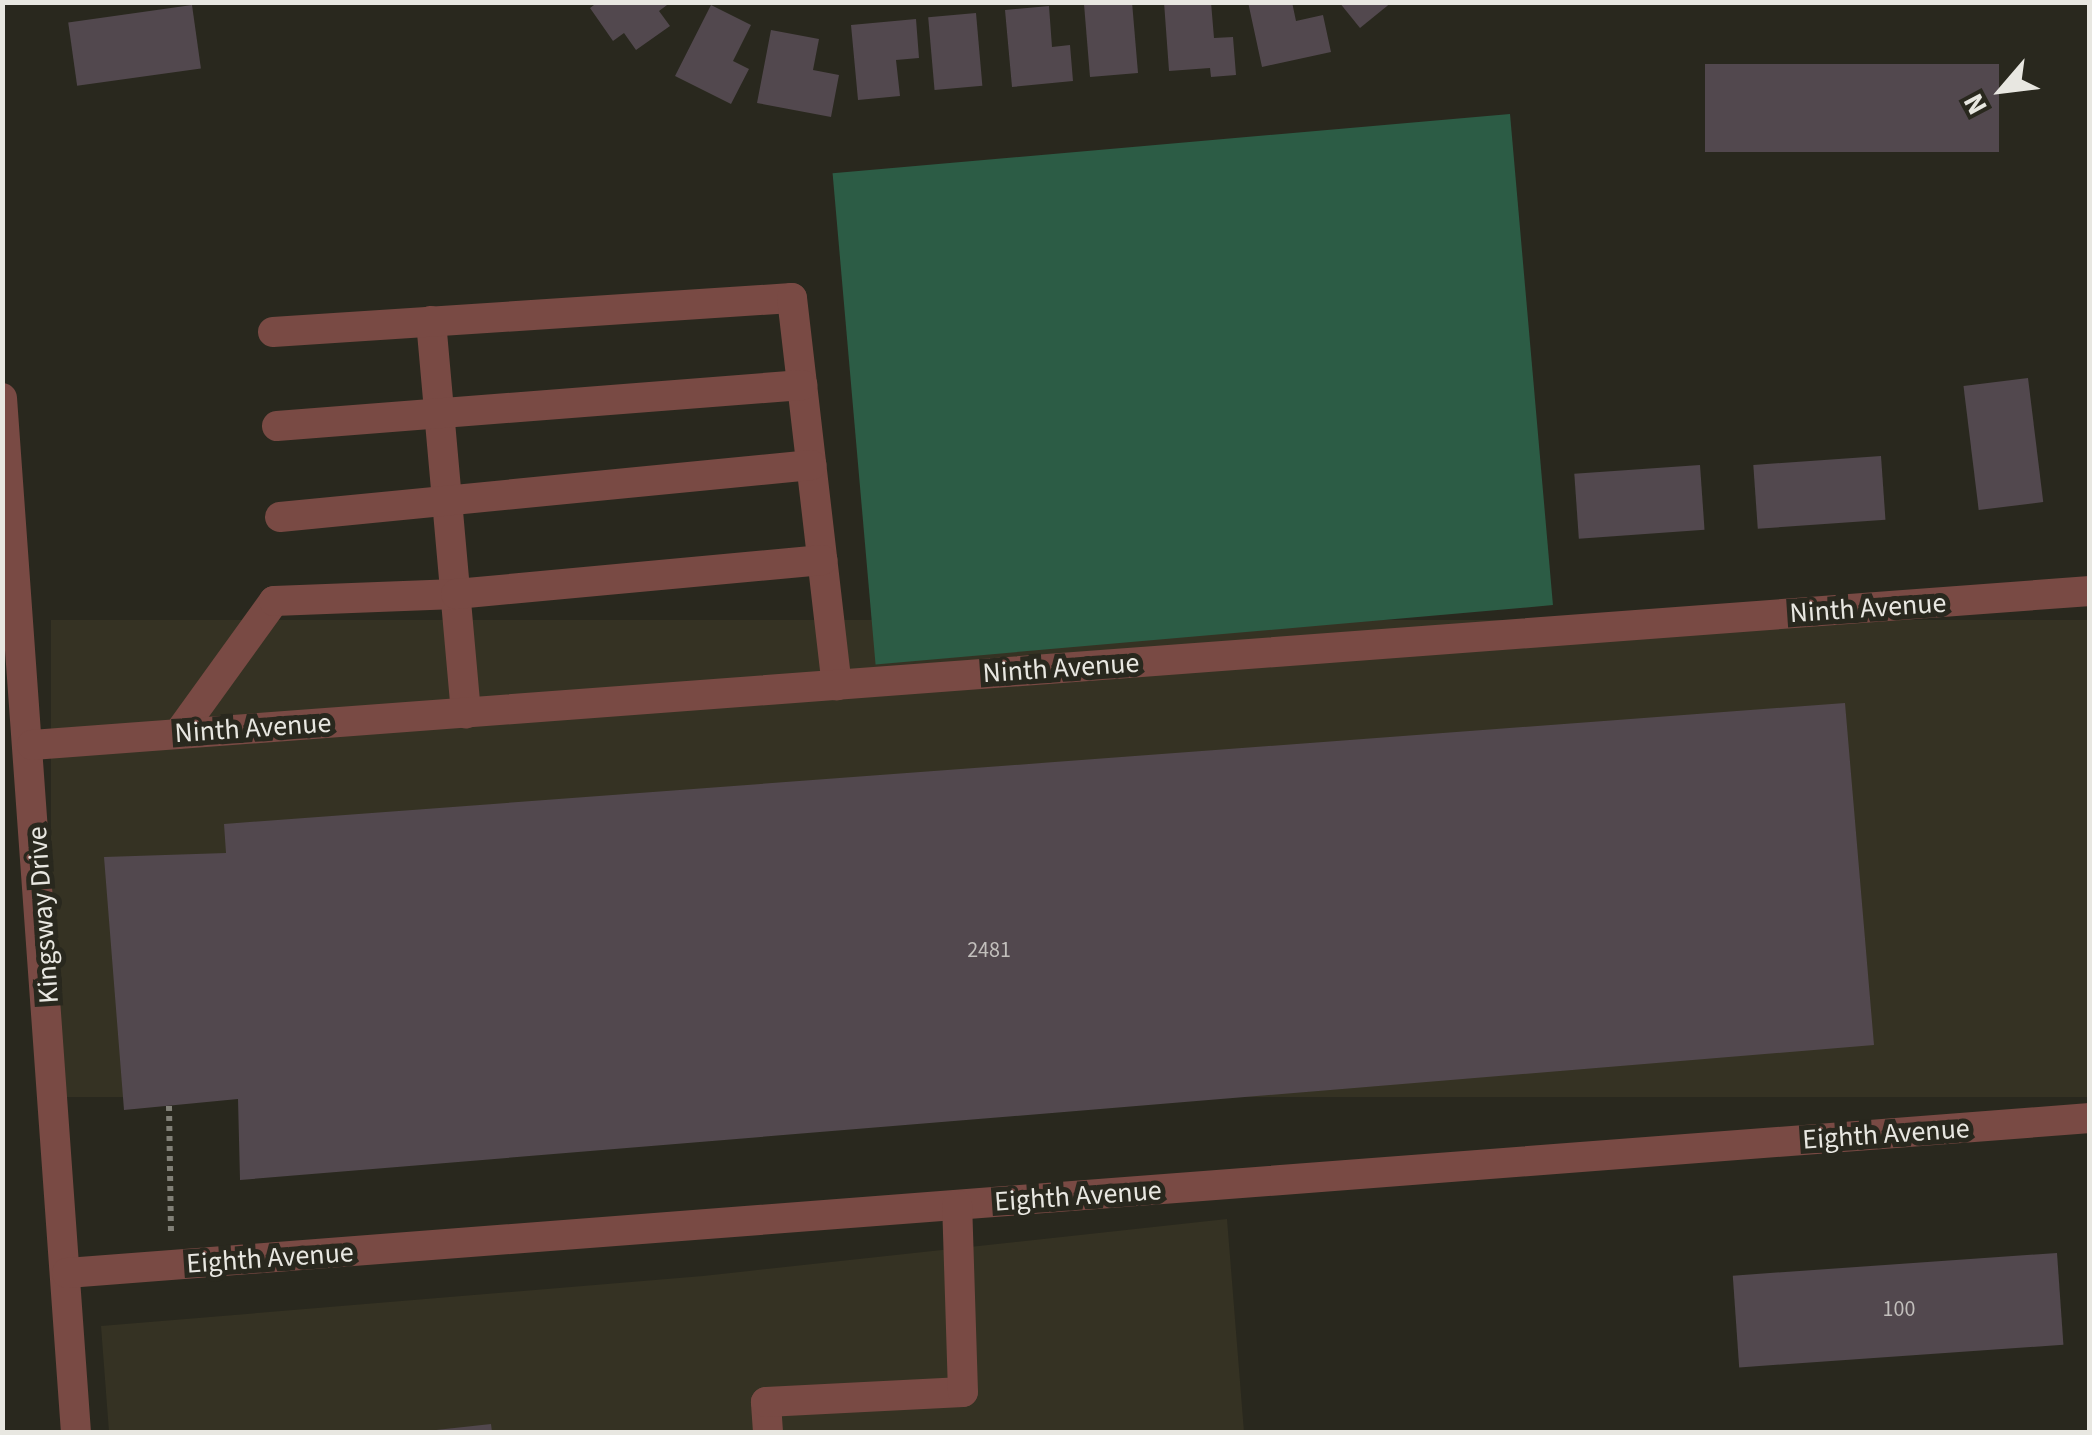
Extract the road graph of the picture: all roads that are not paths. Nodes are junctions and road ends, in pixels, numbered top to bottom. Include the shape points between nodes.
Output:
1 (431, 321) junction
2 (273, 332) dead end
3 (802, 385) junction
4 (2, 398) edge
5 (440, 413) junction
6 (277, 426) dead end
7 (811, 464) junction
8 (447, 500) junction
9 (280, 517) dead end
10 (822, 560) junction
11 (2090, 591) edge
12 (456, 594) junction
13 (837, 684) junction
14 (466, 712) junction
15 (178, 734) junction
16 (32, 745) junction
17 (2090, 1118) edge
18 (957, 1205) junction
19 (67, 1273) junction
20 (76, 1432) edge
21 (768, 1432) edge

1 - 2 street
1 - 3 street via 792,298
1 - 5 street
3 - 5 street
3 - 7 street
4 - 16 street, Kingsway Drive
5 - 6 street
5 - 8 street
7 - 8 street
7 - 10 street
8 - 9 street
8 - 12 street
10 - 12 street
10 - 13 street
11 - 13 street, Ninth Avenue
12 - 14 street
12 - 15 street via 274,601
13 - 14 street, Ninth Avenue
14 - 15 street, Ninth Avenue
15 - 16 street, Ninth Avenue
16 - 19 street, Kingsway Drive
17 - 18 street, Eighth Avenue
18 - 19 street, Eighth Avenue
18 - 21 street via 964,1392 766,1402
19 - 20 street, Kingsway Drive

